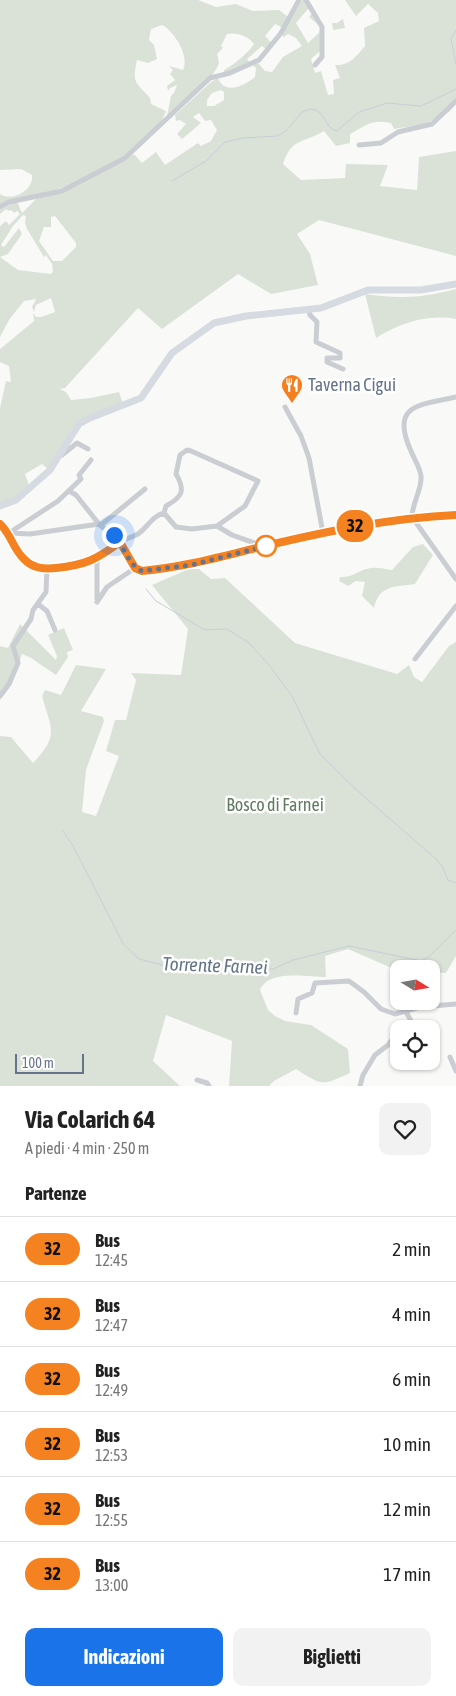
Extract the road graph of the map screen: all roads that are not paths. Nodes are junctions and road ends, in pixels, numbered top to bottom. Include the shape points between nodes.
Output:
1 (299, 0) edge
2 (306, 0) edge
3 (315, 65) dead end
4 (456, 101) edge
5 (359, 145) dead end
6 (0, 207) edge
7 (456, 284) edge
8 (309, 310) junction
9 (343, 369) dead end
10 (456, 397) edge
11 (285, 407) dead end
12 (88, 448) dead end
13 (62, 455) junction
14 (92, 460) dead end
15 (145, 489) dead end
16 (69, 491) junction
17 (0, 506) edge
18 (164, 513) junction
19 (456, 515) edge
20 (412, 517) junction
21 (0, 524) edge
22 (100, 525) junction
23 (217, 526) junction
24 (9, 533) junction
25 (323, 533) junction
26 (120, 542) junction
27 (263, 546) junction
28 (97, 558) junction
29 (47, 568) junction
30 (135, 568) junction
31 (456, 579) edge
32 (38, 604) junction
33 (456, 606) edge
34 (55, 630) dead end
35 (415, 660) dead end
36 (0, 696) edge
37 (456, 1004) edge
38 (406, 1012) junction
39 (296, 1013) dead end
40 (410, 1020) edge
41 (390, 1042) edge
42 (450, 1057) dead end
43 (456, 1071) edge
44 (197, 1080) dead end
45 (209, 1086) edge
46 (360, 1086) edge

1 - 6 street via 281,33 259,60 210,78 125,158 62,191 9,202
2 - 3 street via 322,27 322,57
4 - 5 street via 432,124 398,132 381,143
7 - 8 street via 421,290 368,290
8 - 9 street via 317,322 316,342 340,352 340,358 327,358 327,362
8 - 13 street via 246,316 214,323 172,354 141,398 90,418 74,430
10 - 20 street via 412,410 403,418 404,434 421,474
11 - 25 street via 306,447
12 - 13 street via 77,443
13 - 17 street via 53,470 16,500
14 - 16 street
15 - 22 street
16 - 22 street
16 - 24 street
18 - 23 street via 180,529
18 - 23 street via 183,485 176,474 180,455 187,450 258,481 245,506
18 - 26 street via 152,518 138,534
19 - 20 street
20 - 25 street
20 - 31 street
21 - 24 street
22 - 24 street via 30,534
22 - 26 street
23 - 27 street
24 - 29 street via 23,559 34,566
25 - 27 street
26 - 28 street
26 - 30 street
27 - 30 street via 177,568 142,571
28 - 29 street via 78,566
28 - 30 street via 97,602 107,587
29 - 32 street via 48,588
32 - 34 street via 47,611
32 - 36 street via 14,642 12,649 18,663
33 - 35 street
37 - 38 street
38 - 39 street via 395,1014 381,1009 364,992 345,980 315,983 312,993 298,999
38 - 40 street
41 - 46 street via 378,1051
42 - 43 street
44 - 45 street

